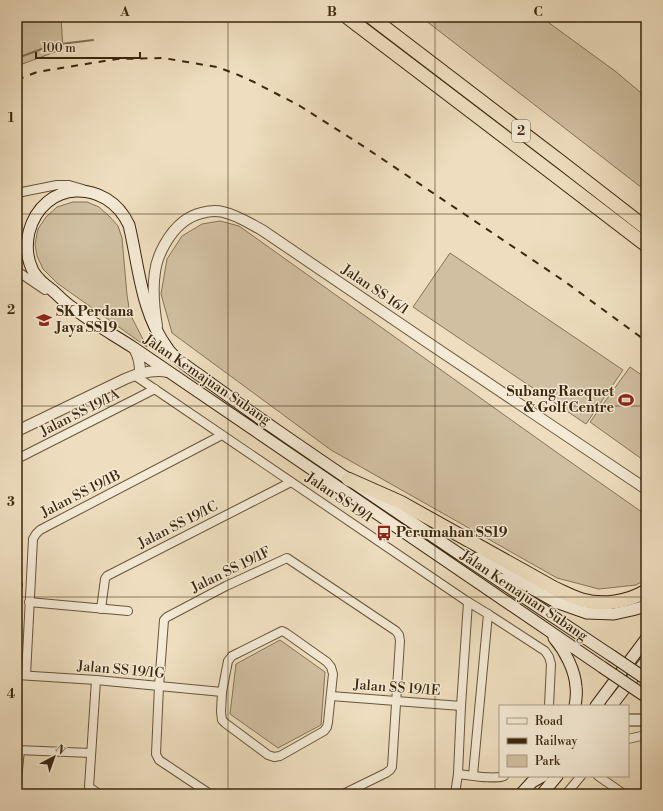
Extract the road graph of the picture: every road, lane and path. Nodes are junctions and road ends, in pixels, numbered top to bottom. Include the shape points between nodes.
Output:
1 (347, 17) edge
2 (371, 17) edge
3 (90, 192) junction
4 (17, 193) edge
5 (615, 222) junction
6 (646, 228) edge
7 (646, 245) edge
8 (646, 254) edge
9 (17, 270) edge
10 (72, 308) junction
11 (159, 337) junction
12 (134, 348) junction
13 (168, 372) junction
14 (137, 374) junction
15 (155, 390) junction
16 (17, 431) edge
17 (222, 435) junction
18 (17, 459) edge
19 (348, 480) junction
20 (291, 482) junction
21 (646, 489) edge
22 (409, 521) junction
23 (646, 591) edge
24 (29, 602) junction
25 (468, 602) junction
26 (646, 606) edge
27 (101, 608) junction
28 (128, 611) dead end
29 (488, 614) junction
30 (546, 629) junction
31 (646, 639) edge
32 (646, 661) edge
33 (17, 674) edge
34 (26, 675) junction
35 (96, 680) junction
36 (646, 680) edge
37 (159, 686) junction
38 (222, 692) junction
39 (331, 696) junction
40 (645, 697) edge
41 (396, 702) junction
42 (549, 705) edge
43 (575, 705) edge
44 (597, 705) edge
45 (613, 705) edge
46 (461, 706) junction
47 (629, 720) edge
48 (646, 720) edge
49 (646, 736) edge
50 (629, 739) edge
51 (18, 750) edge
52 (90, 753) junction
53 (458, 774) junction
54 (472, 776) junction
55 (499, 777) edge
56 (556, 777) edge
57 (581, 777) edge
58 (599, 777) edge
59 (17, 779) edge
60 (533, 779) edge
61 (99, 794) edge
62 (210, 794) edge
63 (343, 794) edge
64 (455, 794) edge
65 (521, 794) edge
66 (542, 794) edge
67 (566, 794) edge
68 (624, 794) edge

1 - 5 highway, 2
2 - 6 highway, 2
3 - 4 street via 69,185 57,185
3 - 10 main road, Jalan Kemajuan Subang via 79,190 62,193 46,202 36,214 27,239 33,272
3 - 11 main road, Jalan Kemajuan Subang via 102,196 125,215 145,301
5 - 7 highway, 2
5 - 8 highway
9 - 10 street
10 - 12 main road, Jalan Kemajuan Subang
11 - 19 main road, Jalan Kemajuan Subang via 169,352
11 - 21 street, Jalan SS 16/1 via 153,285 155,270 166,242 182,222 193,216 206,212 222,212 239,217
12 - 13 main road, Jalan Kemajuan Subang
12 - 14 street via 140,364
13 - 14 street via 160,370
13 - 30 main road, Jalan Kemajuan Subang
14 - 15 street, Jalan SS 19/1
14 - 16 street
15 - 17 street, Jalan SS 19/1
15 - 18 street, Jalan SS 19/1A
17 - 20 street, Jalan SS 19/1
17 - 24 street, Jalan SS 19/1B via 40,530 33,539
19 - 22 main road, Jalan Kemajuan Subang
19 - 23 highway via 400,502 574,598 590,602 611,602
20 - 25 street, Jalan SS 19/1
20 - 27 street, Jalan SS 19/1C via 107,576
22 - 26 main road via 556,602 586,613 614,614
22 - 36 main road, Jalan Kemajuan Subang, bridge
24 - 27 street
24 - 34 street, Jalan SS 19/1B
25 - 29 street, Jalan SS 19/1
25 - 46 street
27 - 28 street
29 - 42 street, Jalan SS 19/1 via 545,651 552,664
29 - 54 street
30 - 40 main road, Jalan Kemajuan Subang, bridge
30 - 43 main road via 563,650 572,669 576,688
31 - 44 main road
32 - 45 main road
33 - 34 street, Jalan SS 19/1G
34 - 35 street, Jalan SS 19/1G
35 - 37 street, Jalan SS 19/1G
35 - 52 street
37 - 38 street, Jalan SS 19/1G
37 - 41 street, Jalan SS 19/1F via 164,620 226,586 286,558 396,631 400,640
37 - 62 street, Jalan SS 19/1F via 156,754 159,760
38 - 39 street via 228,660 282,631 331,667
38 - 39 street via 222,720 274,757 324,731 327,727
39 - 41 street, Jalan SS 19/1E
41 - 46 street, Jalan SS 19/1E
41 - 63 street, Jalan SS 19/1F via 392,767
46 - 53 street
47 - 48 main road
49 - 50 street
51 - 52 street
51 - 59 street
52 - 61 street via 89,787
53 - 54 street
53 - 64 street
54 - 55 street
56 - 66 main road
57 - 67 street
58 - 68 street
60 - 65 main road

